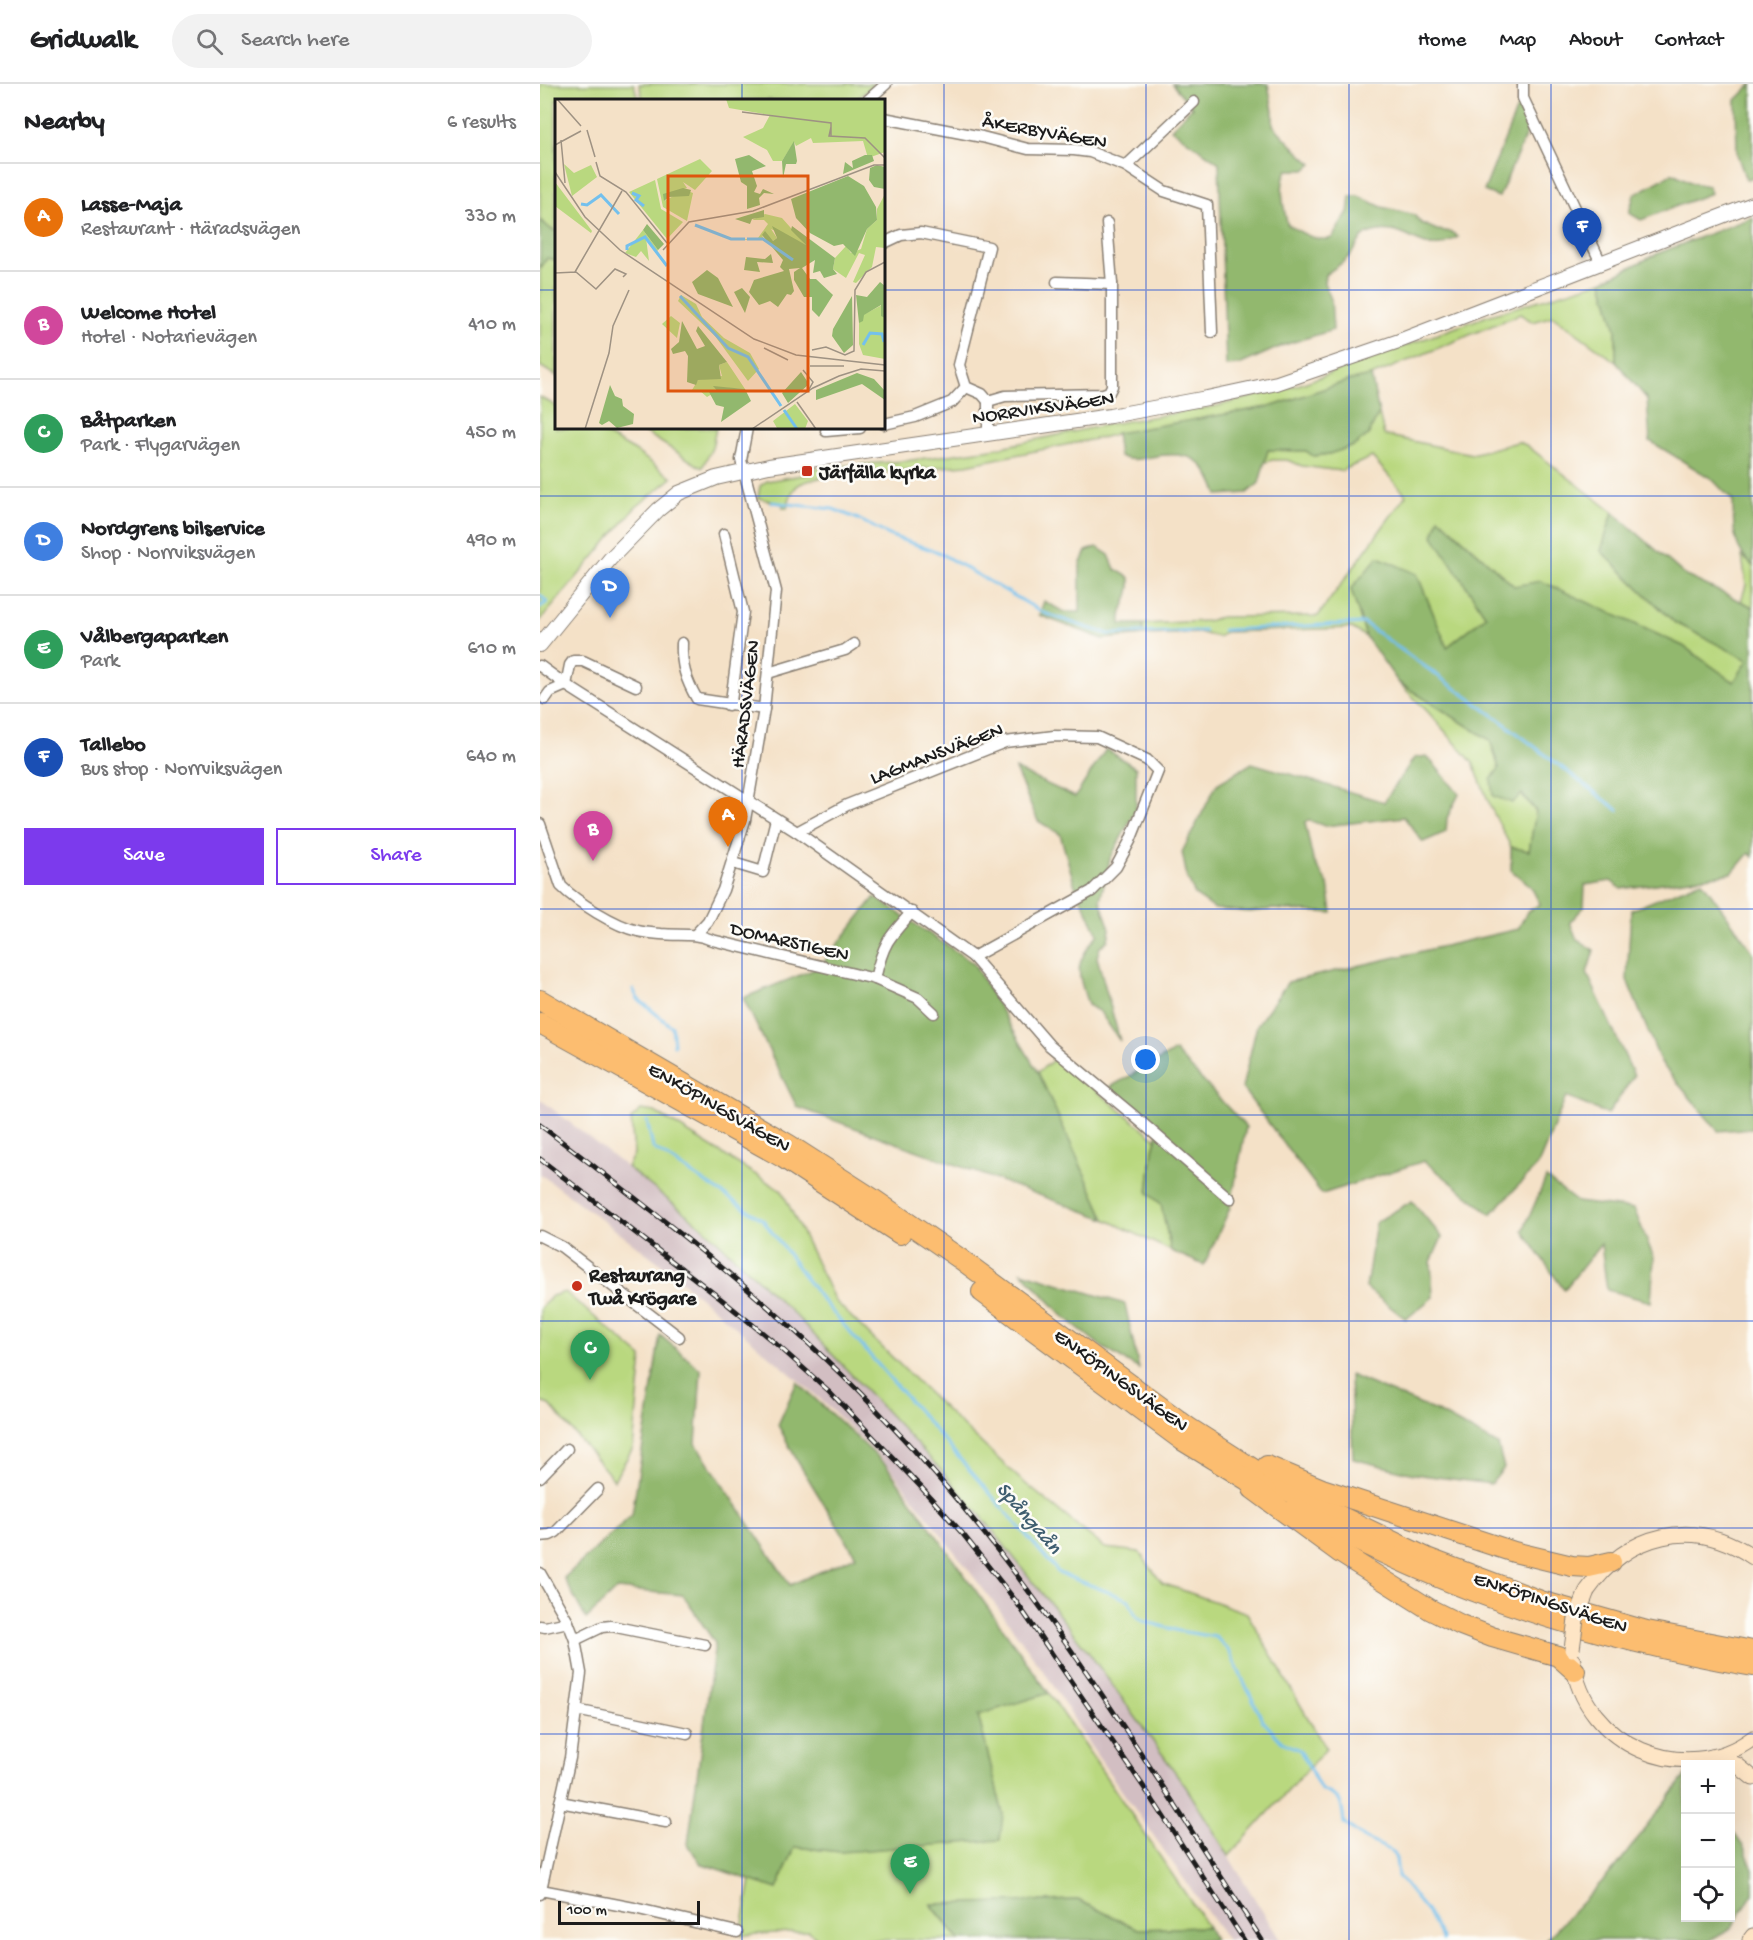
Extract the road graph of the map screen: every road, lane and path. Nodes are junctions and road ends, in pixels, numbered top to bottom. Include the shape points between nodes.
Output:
1 (886, 84) edge
2 (1523, 84) edge
3 (869, 99) edge
4 (1194, 102) dead end
5 (885, 118) edge
6 (1126, 166) junction
7 (1753, 198) edge
8 (1753, 204) edge
9 (1107, 223) dead end
10 (1694, 227) junction
11 (885, 243) edge
12 (1601, 263) junction
13 (1057, 282) dead end
14 (1112, 284) junction
15 (1212, 332) dead end
16 (966, 387) junction
17 (988, 401) junction
18 (885, 424) edge
19 (747, 429) edge
20 (849, 429) edge
21 (826, 431) dead end
22 (988, 433) junction
23 (744, 471) junction
24 (724, 534) dead end
25 (682, 643) dead end
26 (854, 644) dead end
27 (540, 645) edge
28 (540, 666) edge
29 (768, 673) junction
30 (566, 685) junction
31 (636, 686) dead end
32 (545, 699) dead end
33 (728, 705) junction
34 (764, 709) junction
35 (749, 802) junction
36 (776, 819) junction
37 (540, 824) edge
38 (797, 831) junction
39 (733, 863) junction
40 (912, 912) junction
41 (696, 934) junction
42 (973, 957) junction
43 (875, 979) junction
44 (540, 1000) edge
45 (934, 1013) dead end
46 (540, 1023) edge
47 (1230, 1199) dead end
48 (540, 1236) edge
49 (679, 1337) dead end
50 (1189, 1428) junction
51 (567, 1449) dead end
52 (1232, 1473) junction
53 (540, 1477) edge
54 (598, 1489) dead end
55 (540, 1536) edge
56 (1753, 1557) edge
57 (1611, 1562) junction
58 (540, 1573) edge
59 (568, 1622) junction
60 (540, 1626) edge
61 (575, 1640) junction
62 (705, 1645) dead end
63 (1753, 1651) edge
64 (1753, 1666) edge
65 (1575, 1671) junction
66 (576, 1710) junction
67 (687, 1733) dead end
68 (1753, 1738) edge
69 (1712, 1757) junction
70 (1753, 1778) edge
71 (560, 1802) junction
72 (666, 1822) dead end
73 (540, 1892) edge
74 (737, 1932) dead end
75 (1753, 1936) edge
76 (1750, 1940) edge

1 - 3 street
2 - 12 street via 1523,98
4 - 6 street
5 - 6 street, ÅKERBYVÄGEN via 1028,149 1089,152
6 - 15 street, ÅKERBYVÄGEN via 1164,191 1208,205
7 - 10 street, NORRVIKSVÄGEN
8 - 10 street, NORRVIKSVÄGEN
9 - 14 street
10 - 12 street, NORRVIKSVÄGEN
11 - 16 street via 901,235 921,233 989,247 959,365
12 - 22 street, NORRVIKSVÄGEN via 1277,383 1110,416
13 - 14 street
14 - 17 street via 1113,378 1109,392 1005,396
16 - 17 street
16 - 18 street via 952,402
17 - 22 street
19 - 23 street, HÄRADSVÄGEN via 741,460
20 - 21 street
22 - 23 street, NORRVIKSVÄGEN
23 - 27 street, NORRVIKSVÄGEN via 679,493 658,510 610,559
23 - 29 street, HÄRADSVÄGEN via 776,591
24 - 33 street via 743,612
25 - 33 street via 681,661 697,699
26 - 29 street
28 - 30 street
29 - 34 street, HÄRADSVÄGEN
30 - 31 street via 570,665 583,660
30 - 32 street via 550,692
30 - 35 street
33 - 34 street
34 - 35 street, HÄRADSVÄGEN
35 - 36 street
35 - 39 street, HÄRADSVÄGEN
36 - 38 street
36 - 39 street via 763,872
37 - 41 street, DOMARSTIGEN via 561,886 568,892 627,928
38 - 40 street
38 - 42 street, LAGMANSVÄGEN via 847,805 1005,742 1054,736 1097,737 1147,760 1158,771 1116,867 1092,891
39 - 41 street, HÄRADSVÄGEN via 708,921
40 - 42 street
40 - 43 street via 882,952
41 - 43 street, DOMARSTIGEN
42 - 47 street via 1050,1046
43 - 45 street, DOMARSTIGEN via 918,998
44 - 50 highway, ENKÖPINGSVÄGEN via 873,1198
46 - 52 highway, ENKÖPINGSVÄGEN via 782,1157 866,1210
48 - 49 street via 562,1247
50 - 57 highway via 1322,1490 1411,1520 1557,1563 1589,1567
50 - 63 highway, ENKÖPINGSVÄGEN via 1286,1490 1455,1570 1590,1616
51 - 53 street
52 - 64 highway, ENKÖPINGSVÄGEN via 1383,1554 1498,1601 1594,1631
52 - 65 highway via 1340,1552 1431,1610 1492,1637 1558,1656
54 - 55 street via 556,1532
56 - 57 main road via 1725,1542 1686,1534 1648,1541
57 - 65 main road, bridge via 1587,1591 1576,1619 1572,1649
58 - 59 street
59 - 60 street
59 - 61 street
61 - 62 street via 612,1626
61 - 66 street via 581,1673
65 - 69 main road via 1591,1710 1632,1748 1686,1761
66 - 67 street
66 - 71 street
68 - 69 main road
69 - 70 main road via 1737,1765
71 - 72 street
71 - 73 street
73 - 74 street via 634,1908
75 - 76 main road

